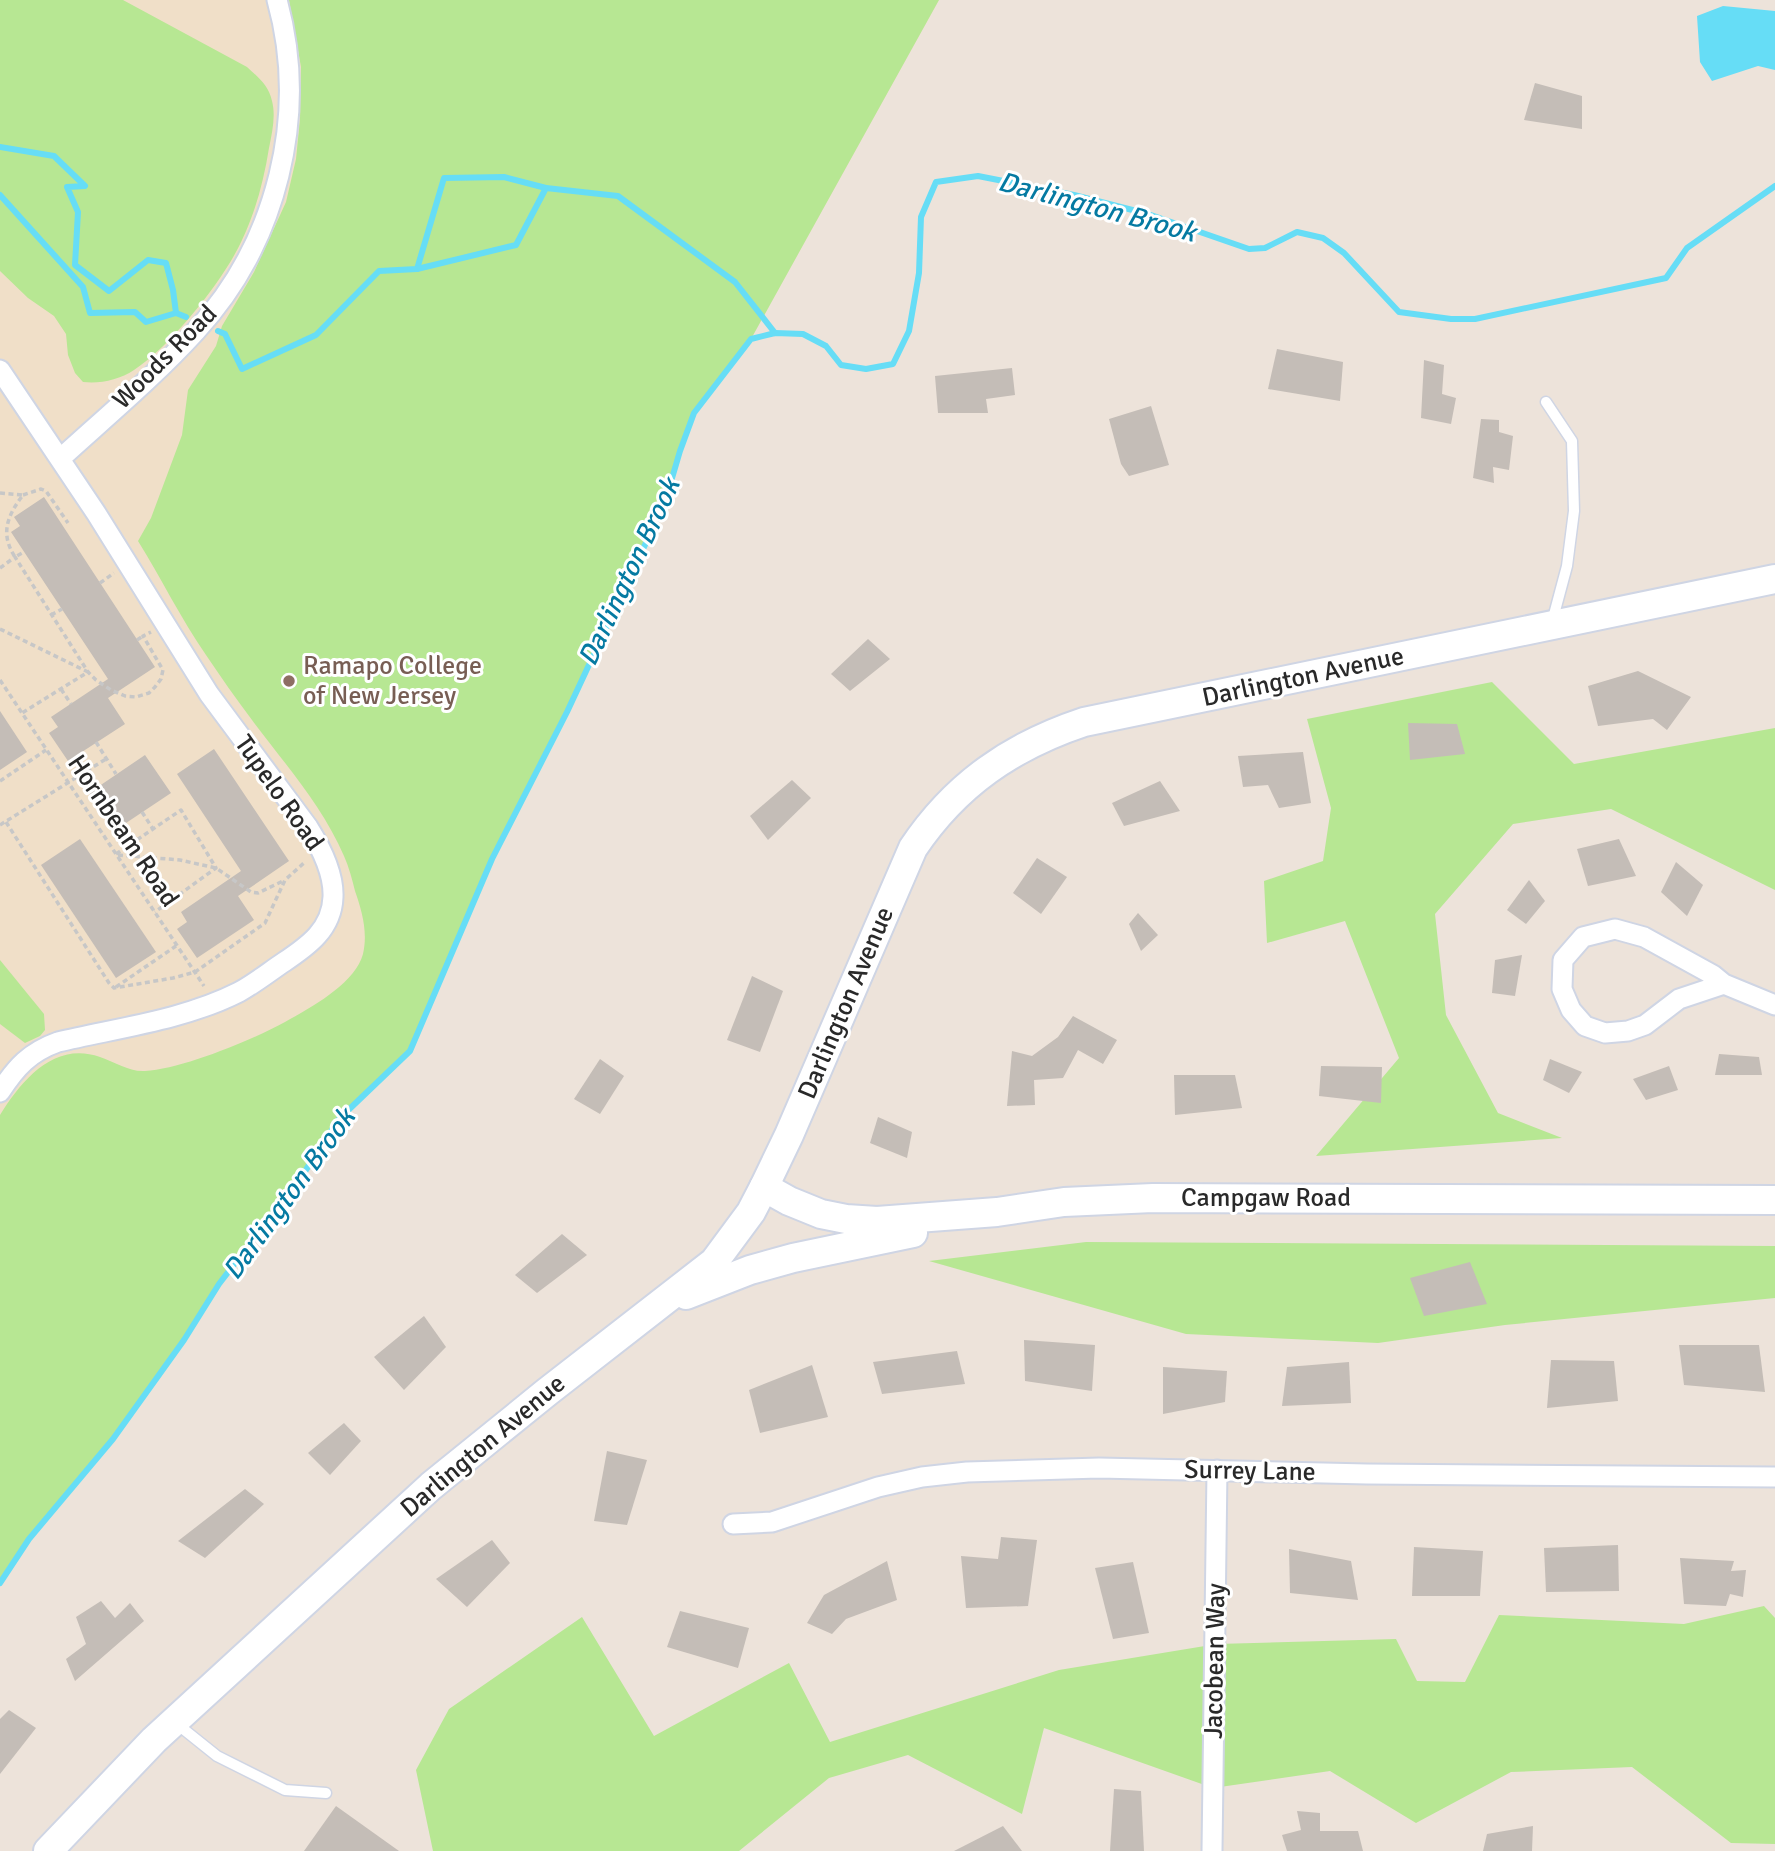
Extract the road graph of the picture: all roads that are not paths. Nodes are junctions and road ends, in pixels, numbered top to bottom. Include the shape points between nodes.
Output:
1 (277, 0) edge
2 (0, 370) edge
3 (1546, 402) dead end
4 (61, 458) junction
5 (1775, 579) edge
6 (1551, 625) junction
7 (1724, 984) junction
8 (1775, 1004) edge
9 (0, 1092) edge
10 (764, 1187) junction
11 (1775, 1200) edge
12 (997, 1212) junction
13 (652, 1310) junction
14 (1217, 1470) junction
15 (1775, 1477) edge
16 (733, 1524) dead end
17 (174, 1721) junction
18 (326, 1793) dead end
19 (48, 1851) edge
20 (1212, 1851) edge

1 - 4 street, Woods Road via 287,47 289,114 278,180 254,246 197,331
2 - 4 street, Tupelo Road
3 - 6 lane via 1572,442 1574,511 1567,566
4 - 9 street, Tupelo Road via 209,694 308,827 323,855 334,895 321,932 304,949 240,991 180,1014 43,1048 30,1055
5 - 6 main road, Darlington Avenue
6 - 10 main road, Darlington Avenue via 1084,722 1053,733 989,768 955,796 913,848
7 - 7 street via 1644,937 1615,929 1583,937 1563,960 1562,989 1571,1010 1585,1026 1605,1033 1645,1025 1679,999
7 - 8 street
10 - 12 main road, Campgaw Road via 821,1214 846,1219
10 - 13 main road, Darlington Avenue via 714,1262
11 - 12 main road, Campgaw Road via 1153,1198 1063,1202
12 - 13 main road via 761,1267
13 - 17 main road, Darlington Avenue via 432,1486
14 - 15 street, Surrey Lane
14 - 16 street, Surrey Lane via 956,1473 878,1487 772,1522
14 - 20 street, Jacobean Way
17 - 18 lane via 217,1756 285,1790
17 - 19 main road, Darlington Avenue

